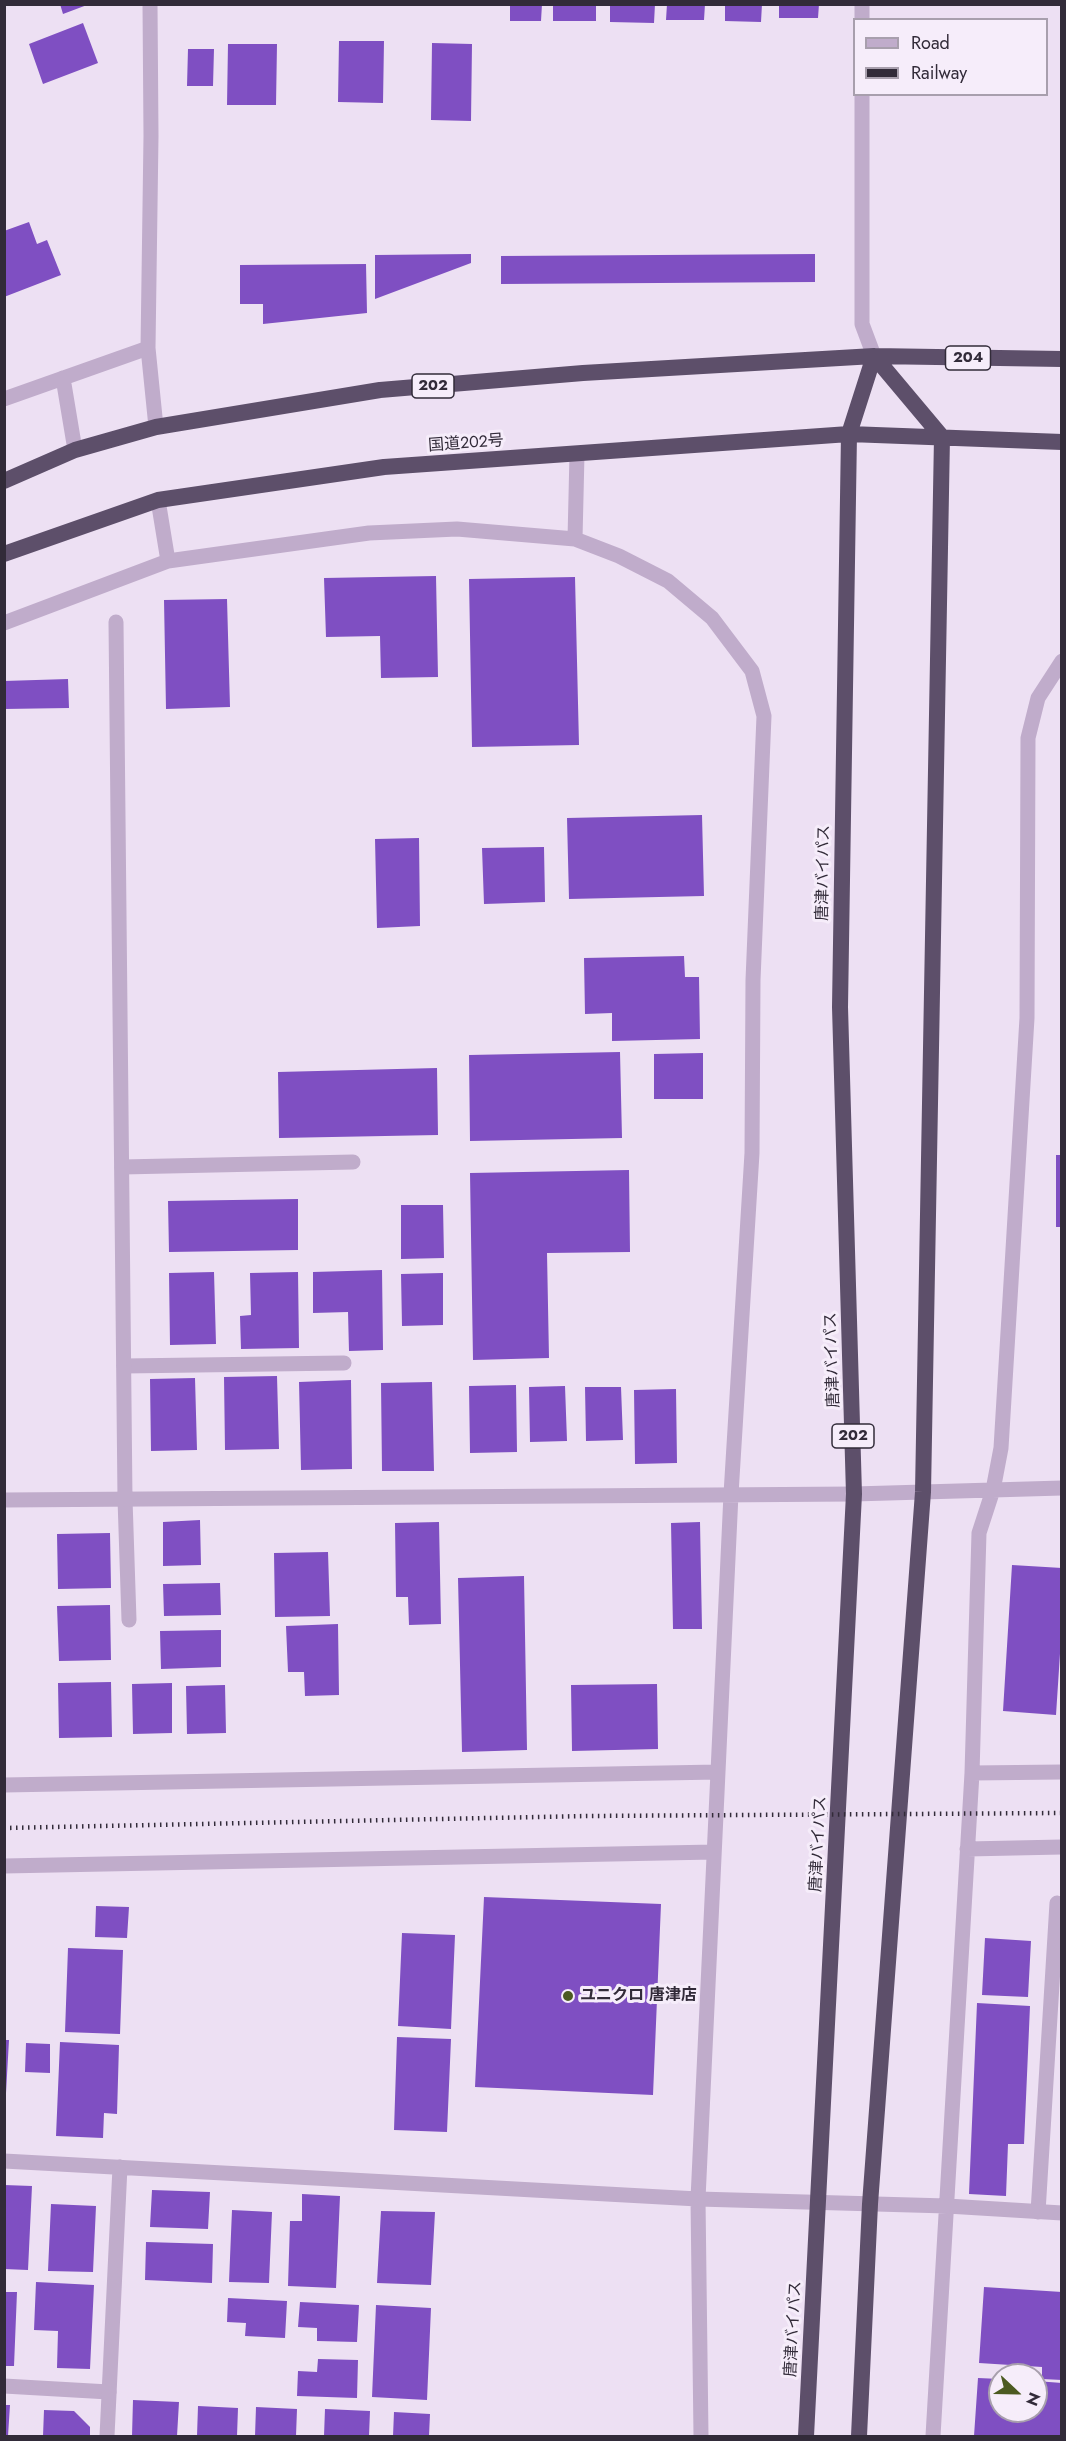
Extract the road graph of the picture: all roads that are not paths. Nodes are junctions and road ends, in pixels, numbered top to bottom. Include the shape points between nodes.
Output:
1 (150, 4) edge
2 (862, 96) edge
3 (148, 348) junction
4 (874, 357) junction
5 (1062, 358) edge
6 (63, 378) junction
7 (4, 399) edge
8 (156, 426) junction
9 (849, 434) junction
10 (942, 437) junction
11 (1062, 442) edge
12 (75, 450) junction
13 (577, 454) junction
14 (4, 481) edge
15 (158, 500) junction
16 (575, 539) junction
17 (4, 554) edge
18 (168, 561) junction
19 (116, 622) dead end
20 (4, 623) edge
21 (1062, 661) edge
22 (353, 1162) dead end
23 (122, 1167) junction
24 (344, 1363) dead end
25 (124, 1366) junction
26 (1062, 1488) edge
27 (993, 1490) junction
28 (923, 1492) junction
29 (731, 1494) junction
30 (854, 1494) junction
31 (125, 1499) junction
32 (4, 1500) edge
33 (129, 1620) dead end
34 (718, 1772) junction
35 (1062, 1772) edge
36 (972, 1773) junction
37 (4, 1785) edge
38 (1062, 1847) edge
39 (968, 1849) junction
40 (714, 1852) junction
41 (4, 1866) edge
42 (1057, 1903) dead end
43 (4, 2161) edge
44 (120, 2167) junction
45 (698, 2199) junction
46 (819, 2202) junction
47 (870, 2204) junction
48 (947, 2206) junction
49 (1038, 2212) junction
50 (1062, 2213) edge
51 (4, 2386) edge
52 (109, 2392) junction
53 (107, 2436) edge
54 (701, 2436) edge
55 (806, 2436) edge
56 (859, 2436) edge
57 (933, 2436) edge

1 - 3 street
2 - 4 street via 862,324
3 - 6 street
3 - 8 street
4 - 5 highway, 204
4 - 8 highway, 202 via 584,373 380,390
4 - 9 highway, 唐津バイパス / 202
4 - 10 highway
6 - 7 street
6 - 12 street
8 - 12 highway, 202
9 - 10 highway, 国道202号
9 - 13 highway, 国道202号
9 - 30 highway, 唐津バイパス / 202 via 840,1007
10 - 11 highway
10 - 28 highway
12 - 14 highway, 202
13 - 15 highway, 国道202号 via 384,467
13 - 16 street
15 - 17 highway, 国道202号
15 - 18 street
16 - 18 street via 457,529 369,533
16 - 29 street via 668,581 712,618 752,671 764,716 753,980 752,1153
18 - 20 street
19 - 23 street
21 - 27 street via 1038,698 1028,738 1027,1018 1001,1448
22 - 23 street
23 - 25 street
24 - 25 street
25 - 31 street
26 - 27 street
27 - 28 street
27 - 36 street via 979,1533
28 - 30 street
28 - 47 highway
29 - 30 street
29 - 31 street
29 - 34 street
30 - 46 highway, 唐津バイパス / 202
31 - 32 street
31 - 33 street
34 - 37 street
34 - 40 street
35 - 36 street
36 - 39 street
38 - 39 street
39 - 48 street
40 - 41 street
40 - 45 street
42 - 49 street
43 - 44 street
44 - 45 street
44 - 52 street
45 - 46 street
45 - 54 street
46 - 47 street
46 - 55 highway, 唐津バイパス / 202
47 - 48 street
47 - 56 highway
48 - 49 street
48 - 57 street
49 - 50 street
51 - 52 street
52 - 53 street

